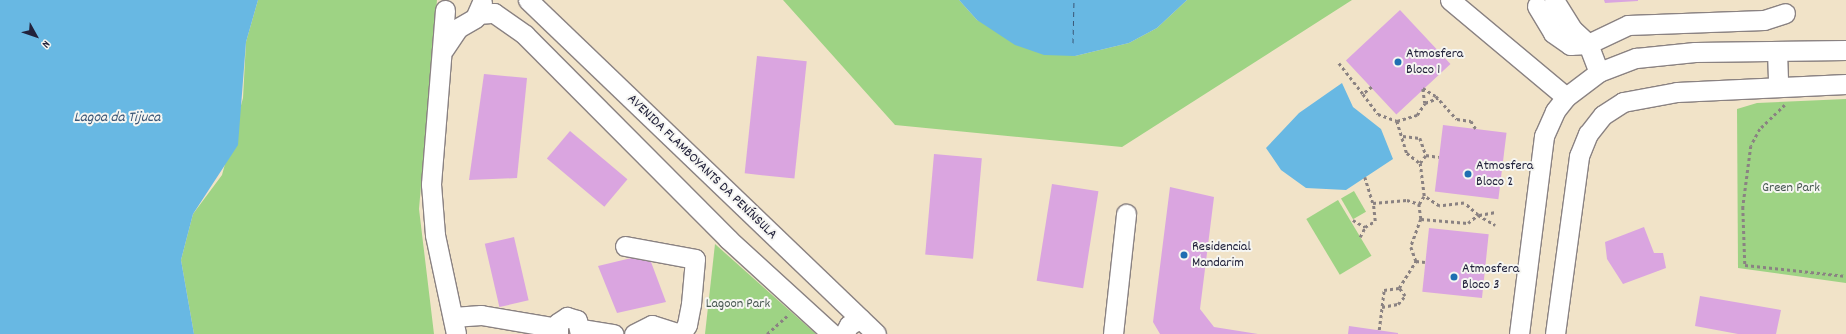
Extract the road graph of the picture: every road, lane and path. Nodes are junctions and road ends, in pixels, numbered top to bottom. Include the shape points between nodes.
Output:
1 (528, 0) edge
2 (1450, 0) edge
3 (1541, 2) edge
4 (446, 5) edge
5 (477, 12) edge
6 (1785, 13) dead end
7 (1588, 44) junction
8 (1846, 50) edge
9 (1777, 51) junction
10 (443, 52) junction
11 (1339, 63) dead end
12 (1599, 72) junction
13 (1846, 84) edge
14 (1778, 86) junction
15 (1372, 87) dead end
16 (1364, 94) junction
17 (1566, 97) junction
18 (1438, 98) junction
19 (1425, 103) junction
20 (1791, 105) dead end
21 (1397, 121) junction
22 (1476, 129) dead end
23 (1403, 136) junction
24 (1426, 155) junction
25 (1439, 157) dead end
26 (1420, 163) junction
27 (1365, 178) dead end
28 (1424, 196) junction
29 (1373, 203) junction
30 (1420, 204) junction
31 (1496, 212) dead end
32 (1126, 214) dead end
33 (1478, 215) junction
34 (1421, 219) junction
35 (1353, 220) dead end
36 (1495, 225) dead end
37 (1365, 227) junction
38 (1360, 237) dead end
39 (625, 246) dead end
40 (1416, 262) junction
41 (1425, 262) dead end
42 (1846, 276) edge
43 (1399, 288) junction
44 (798, 304) junction
45 (1382, 307) junction
46 (860, 318) junction
47 (454, 325) edge
48 (1379, 330) dead end
49 (558, 331) edge
50 (580, 332) edge
51 (614, 334) edge
52 (634, 334) edge
53 (680, 334) edge
54 (767, 334) edge
55 (832, 334) edge
56 (844, 334) edge
57 (876, 334) edge
58 (1113, 334) edge
59 (1518, 334) edge
60 (1555, 334) edge

1 - 46 street, AVENIDA FLAMBOYANTS DA PENÍNSULA
2 - 17 street
3 - 7 street
4 - 5 street via 457,20
4 - 10 street
5 - 10 street via 458,28
5 - 44 street via 494,13 525,36
6 - 7 street via 1764,20 1628,25
7 - 12 street
8 - 9 street
9 - 12 street via 1695,52 1636,58
9 - 14 street
10 - 47 street via 431,184 435,235
11 - 16 path
12 - 17 street
13 - 14 street
14 - 60 street via 1677,92 1623,102 1603,115 1588,134 1580,156
15 - 16 path
16 - 21 path via 1378,114
17 - 59 street via 1544,136
18 - 19 path
18 - 19 path via 1423,88
18 - 22 path via 1457,119 1471,121
19 - 21 path via 1416,115
20 - 42 path via 1783,105 1750,146 1743,207 1745,265
21 - 23 path
23 - 24 path via 1420,138
23 - 26 path via 1407,153
24 - 25 path
24 - 26 path
26 - 28 path
27 - 29 path
28 - 30 path
28 - 33 path via 1439,206 1464,203
29 - 30 path via 1406,200
29 - 37 path via 1375,221
30 - 34 path
31 - 33 path
32 - 58 street
33 - 34 path via 1468,224
33 - 36 path
34 - 40 path via 1411,247
35 - 37 path
37 - 38 path
39 - 53 street via 695,259 687,325
40 - 41 path
40 - 43 path
43 - 45 path via 1384,290
43 - 45 path via 1405,296 1398,304
44 - 54 path
44 - 55 street
45 - 48 path
46 - 56 street via 849,325
46 - 57 street, AVENIDA FLAMBOYANTS DA PENÍNSULA
47 - 49 street via 481,315
49 - 50 street via 562,319 572,317
50 - 51 street
52 - 53 street via 652,325

